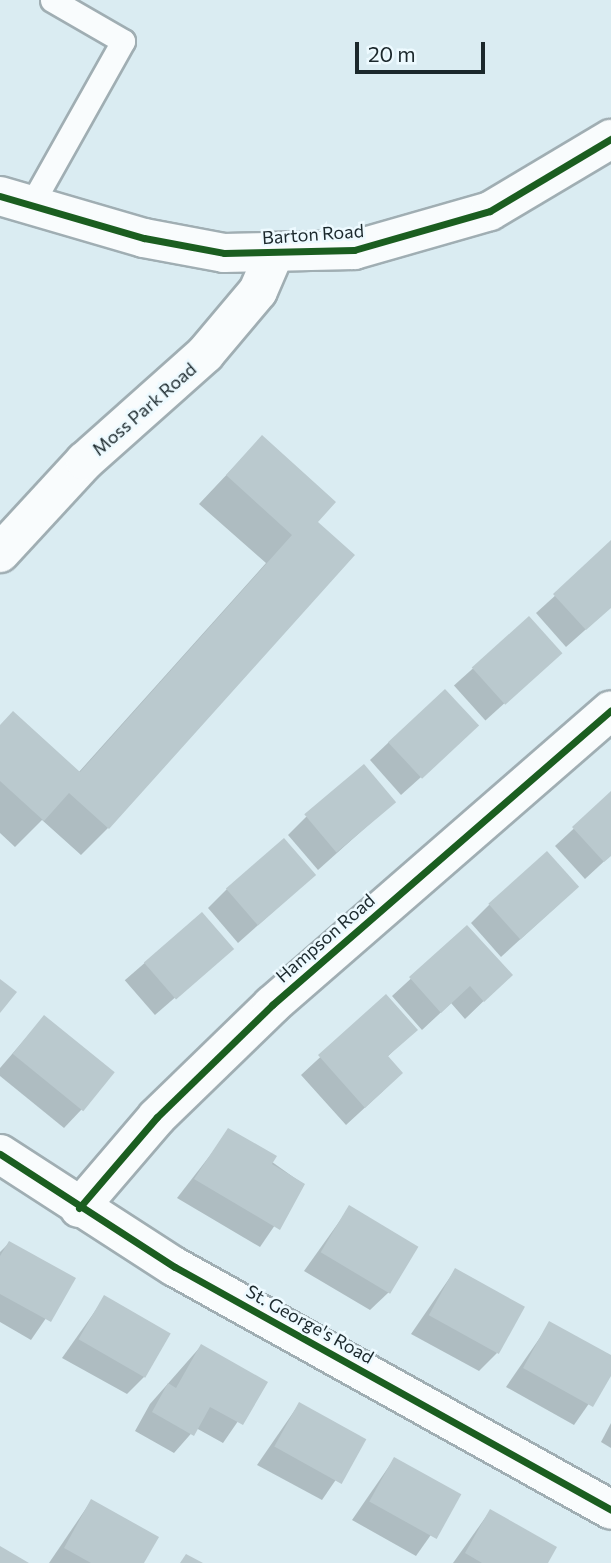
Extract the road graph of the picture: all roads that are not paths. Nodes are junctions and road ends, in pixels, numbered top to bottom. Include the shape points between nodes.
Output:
1 (52, 0) edge
2 (611, 139) edge
3 (15, 201) edge
4 (274, 254) junction
5 (0, 553) edge
6 (611, 710) edge
7 (0, 1154) edge
8 (79, 1208) junction
9 (611, 1510) edge

1 - 3 lane via 123,41
2 - 4 street, Barton Road via 490,211 423,235 354,250
3 - 4 street, Barton Road via 144,238 224,253
4 - 5 street, Moss Park Road via 258,291 205,354 85,461
6 - 8 street, Hampson Road via 272,1005 157,1117
7 - 8 street, St. George's Road
8 - 9 street, St. George's Road

